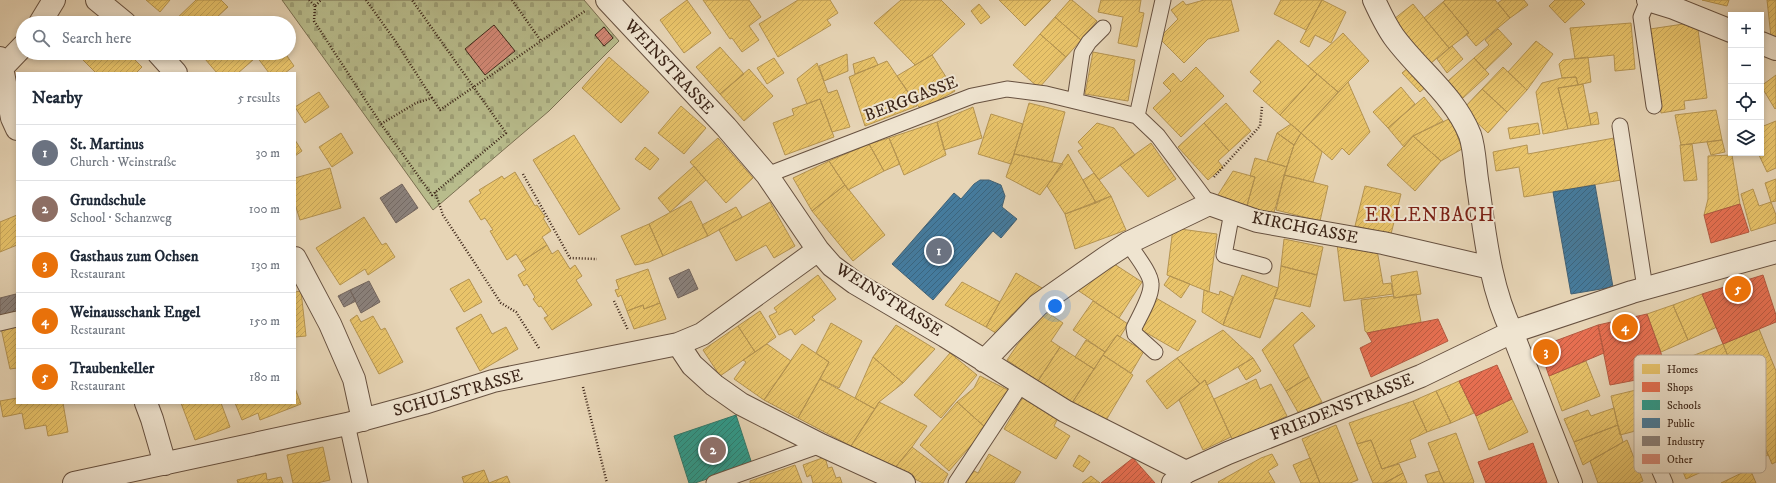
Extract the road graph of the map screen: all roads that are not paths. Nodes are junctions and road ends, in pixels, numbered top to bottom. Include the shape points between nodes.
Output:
1 (54, 0) edge
2 (97, 0) edge
3 (1163, 0) edge
4 (1374, 0) edge
5 (1648, 0) edge
6 (598, 4) edge
7 (44, 16) edge
8 (116, 16) edge
9 (1103, 28) dead end
10 (1728, 29) edge
11 (1764, 44) edge
12 (1776, 49) edge
13 (16, 52) edge
14 (164, 60) edge
15 (0, 65) edge
16 (175, 72) edge
17 (1075, 100) junction
18 (1654, 106) dead end
19 (1137, 116) junction
20 (1620, 126) dead end
21 (16, 127) edge
22 (767, 175) junction
23 (1205, 199) junction
24 (1232, 212) junction
25 (1128, 243) junction
26 (818, 250) junction
27 (1776, 252) edge
28 (296, 261) edge
29 (1264, 266) dead end
30 (1491, 268) junction
31 (302, 281) edge
32 (1645, 288) junction
33 (16, 319) edge
34 (0, 323) edge
35 (1512, 332) junction
36 (678, 344) junction
37 (1155, 352) dead end
38 (984, 361) junction
39 (1022, 384) junction
40 (146, 404) edge
41 (355, 422) junction
42 (821, 446) junction
43 (165, 464) junction
44 (1661, 473) edge
45 (1180, 477) edge
46 (74, 483) edge
47 (360, 483) edge
48 (714, 483) edge
49 (904, 483) edge
50 (956, 483) edge
51 (1570, 483) edge
52 (1665, 483) edge

1 - 7 street
2 - 8 street
3 - 19 lane
4 - 30 street via 1395,38 1439,86 1460,114 1470,137
5 - 10 street
5 - 18 lane via 1641,17
6 - 22 street, WEINSTRASSE via 726,127
9 - 17 lane via 1082,53
11 - 12 street
13 - 15 street
14 - 16 street
15 - 21 street
17 - 19 lane, BERGGASSE
17 - 22 lane, BERGGASSE via 1007,89 972,96
19 - 23 lane, BERGGASSE via 1158,136
20 - 32 lane
22 - 26 street, WEINSTRASSE
23 - 24 street, KIRCHGASSE
23 - 25 street
24 - 29 lane via 1224,255
24 - 30 street, KIRCHGASSE via 1257,221 1383,243
25 - 37 lane via 1149,276 1151,284 1150,294 1134,328 1135,334
25 - 38 street via 1038,305
26 - 36 street, SCHULSTRASSE via 702,334
26 - 38 street, WEINSTRASSE via 832,266 855,283
27 - 32 street, FRIEDENSTRASSE
28 - 31 street
30 - 35 street via 1504,317
31 - 41 street via 354,379
32 - 35 street, FRIEDENSTRASSE
33 - 34 lane
35 - 45 street, FRIEDENSTRASSE via 1421,376 1228,452
35 - 51 street
36 - 41 street, SCHULSTRASSE via 493,381
36 - 42 street via 692,364 714,385 741,404
38 - 39 street, WEINSTRASSE
39 - 45 street, WEINSTRASSE
39 - 50 lane
40 - 43 street
41 - 43 street, SCHULSTRASSE
41 - 47 lane
42 - 48 lane
42 - 49 street
43 - 46 street, SCHULSTRASSE
44 - 52 lane

